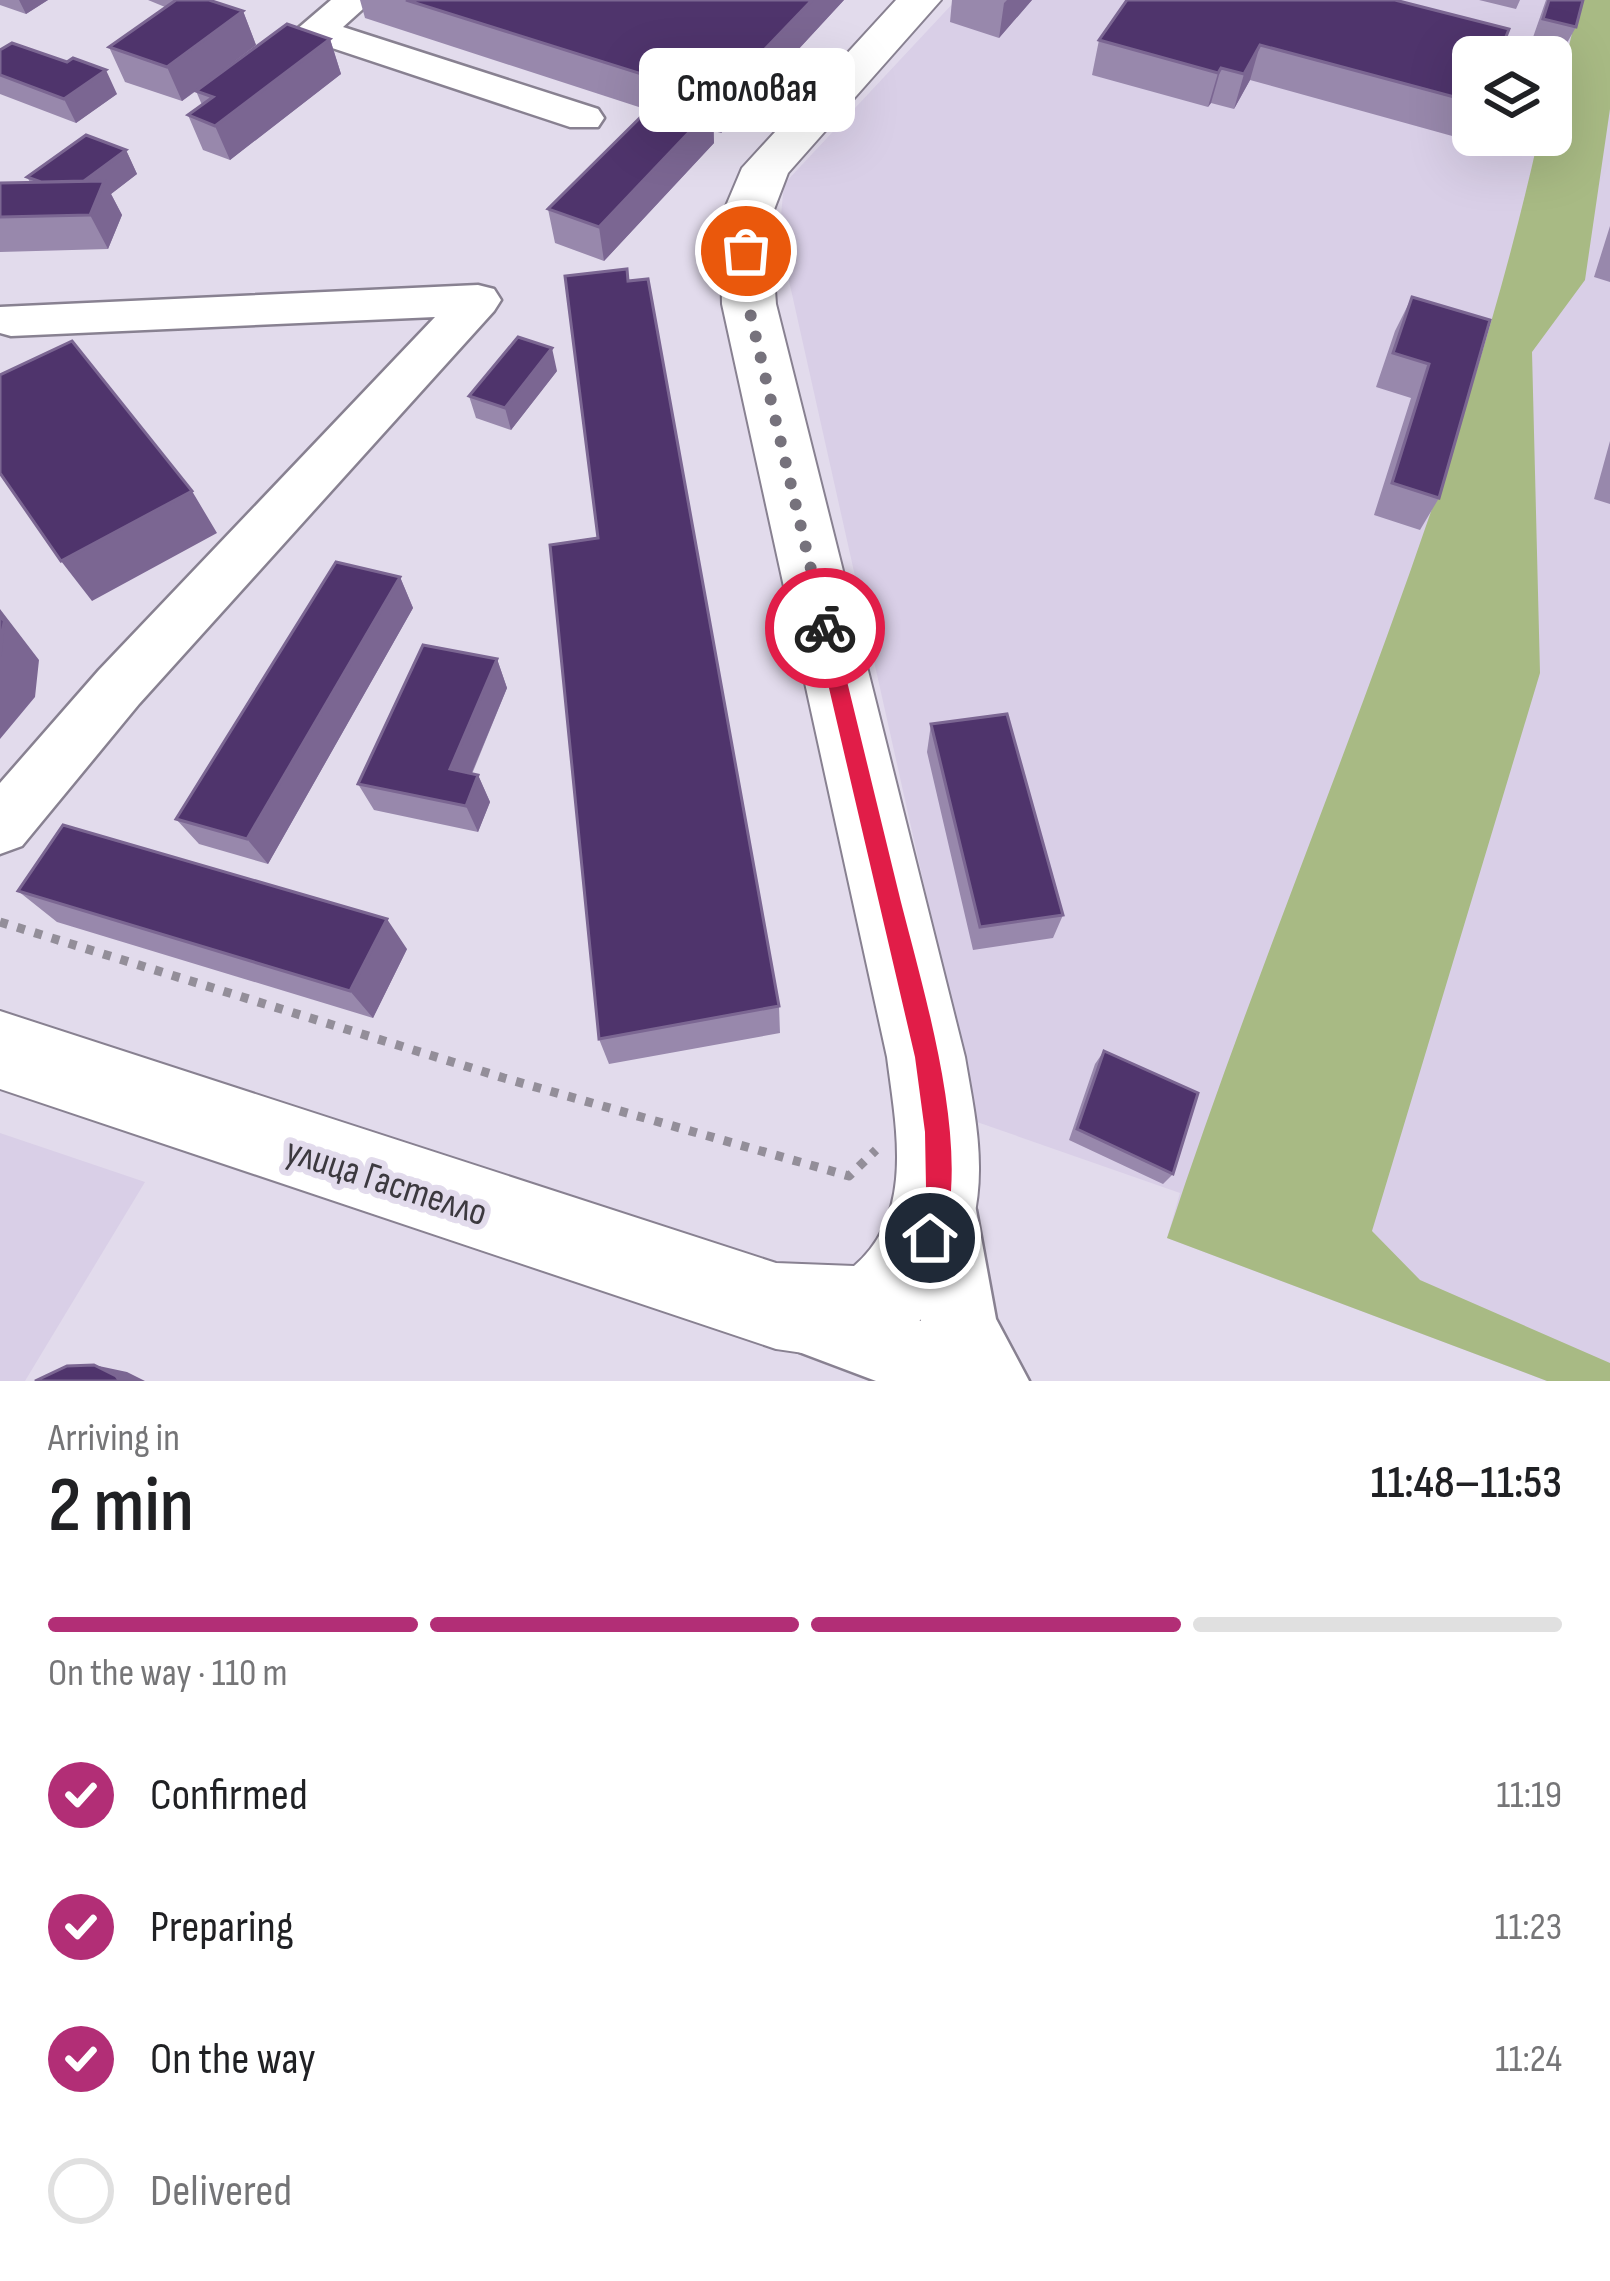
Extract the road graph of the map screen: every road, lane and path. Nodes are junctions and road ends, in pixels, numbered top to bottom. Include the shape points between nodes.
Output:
1 (355, 0) edge
2 (920, 0) edge
3 (584, 118) dead end
4 (11, 320) dead end
5 (0, 827) edge
6 (0, 922) edge
7 (0, 1050) edge
8 (876, 1133) dead end
9 (938, 1187) junction
10 (776, 1306) junction
11 (981, 1381) edge
12 (990, 1381) edge

1 - 3 street via 315,30
2 - 9 main road via 766,168 745,220 746,283 926,1057
4 - 5 street via 478,300
6 - 8 path via 849,1176 876,1154
7 - 10 main road, улица Гастелло
9 - 10 main road, улица Гастелло via 930,1238 901,1282 872,1306
9 - 12 street via 956,1318
10 - 11 street, улица Гастелло

